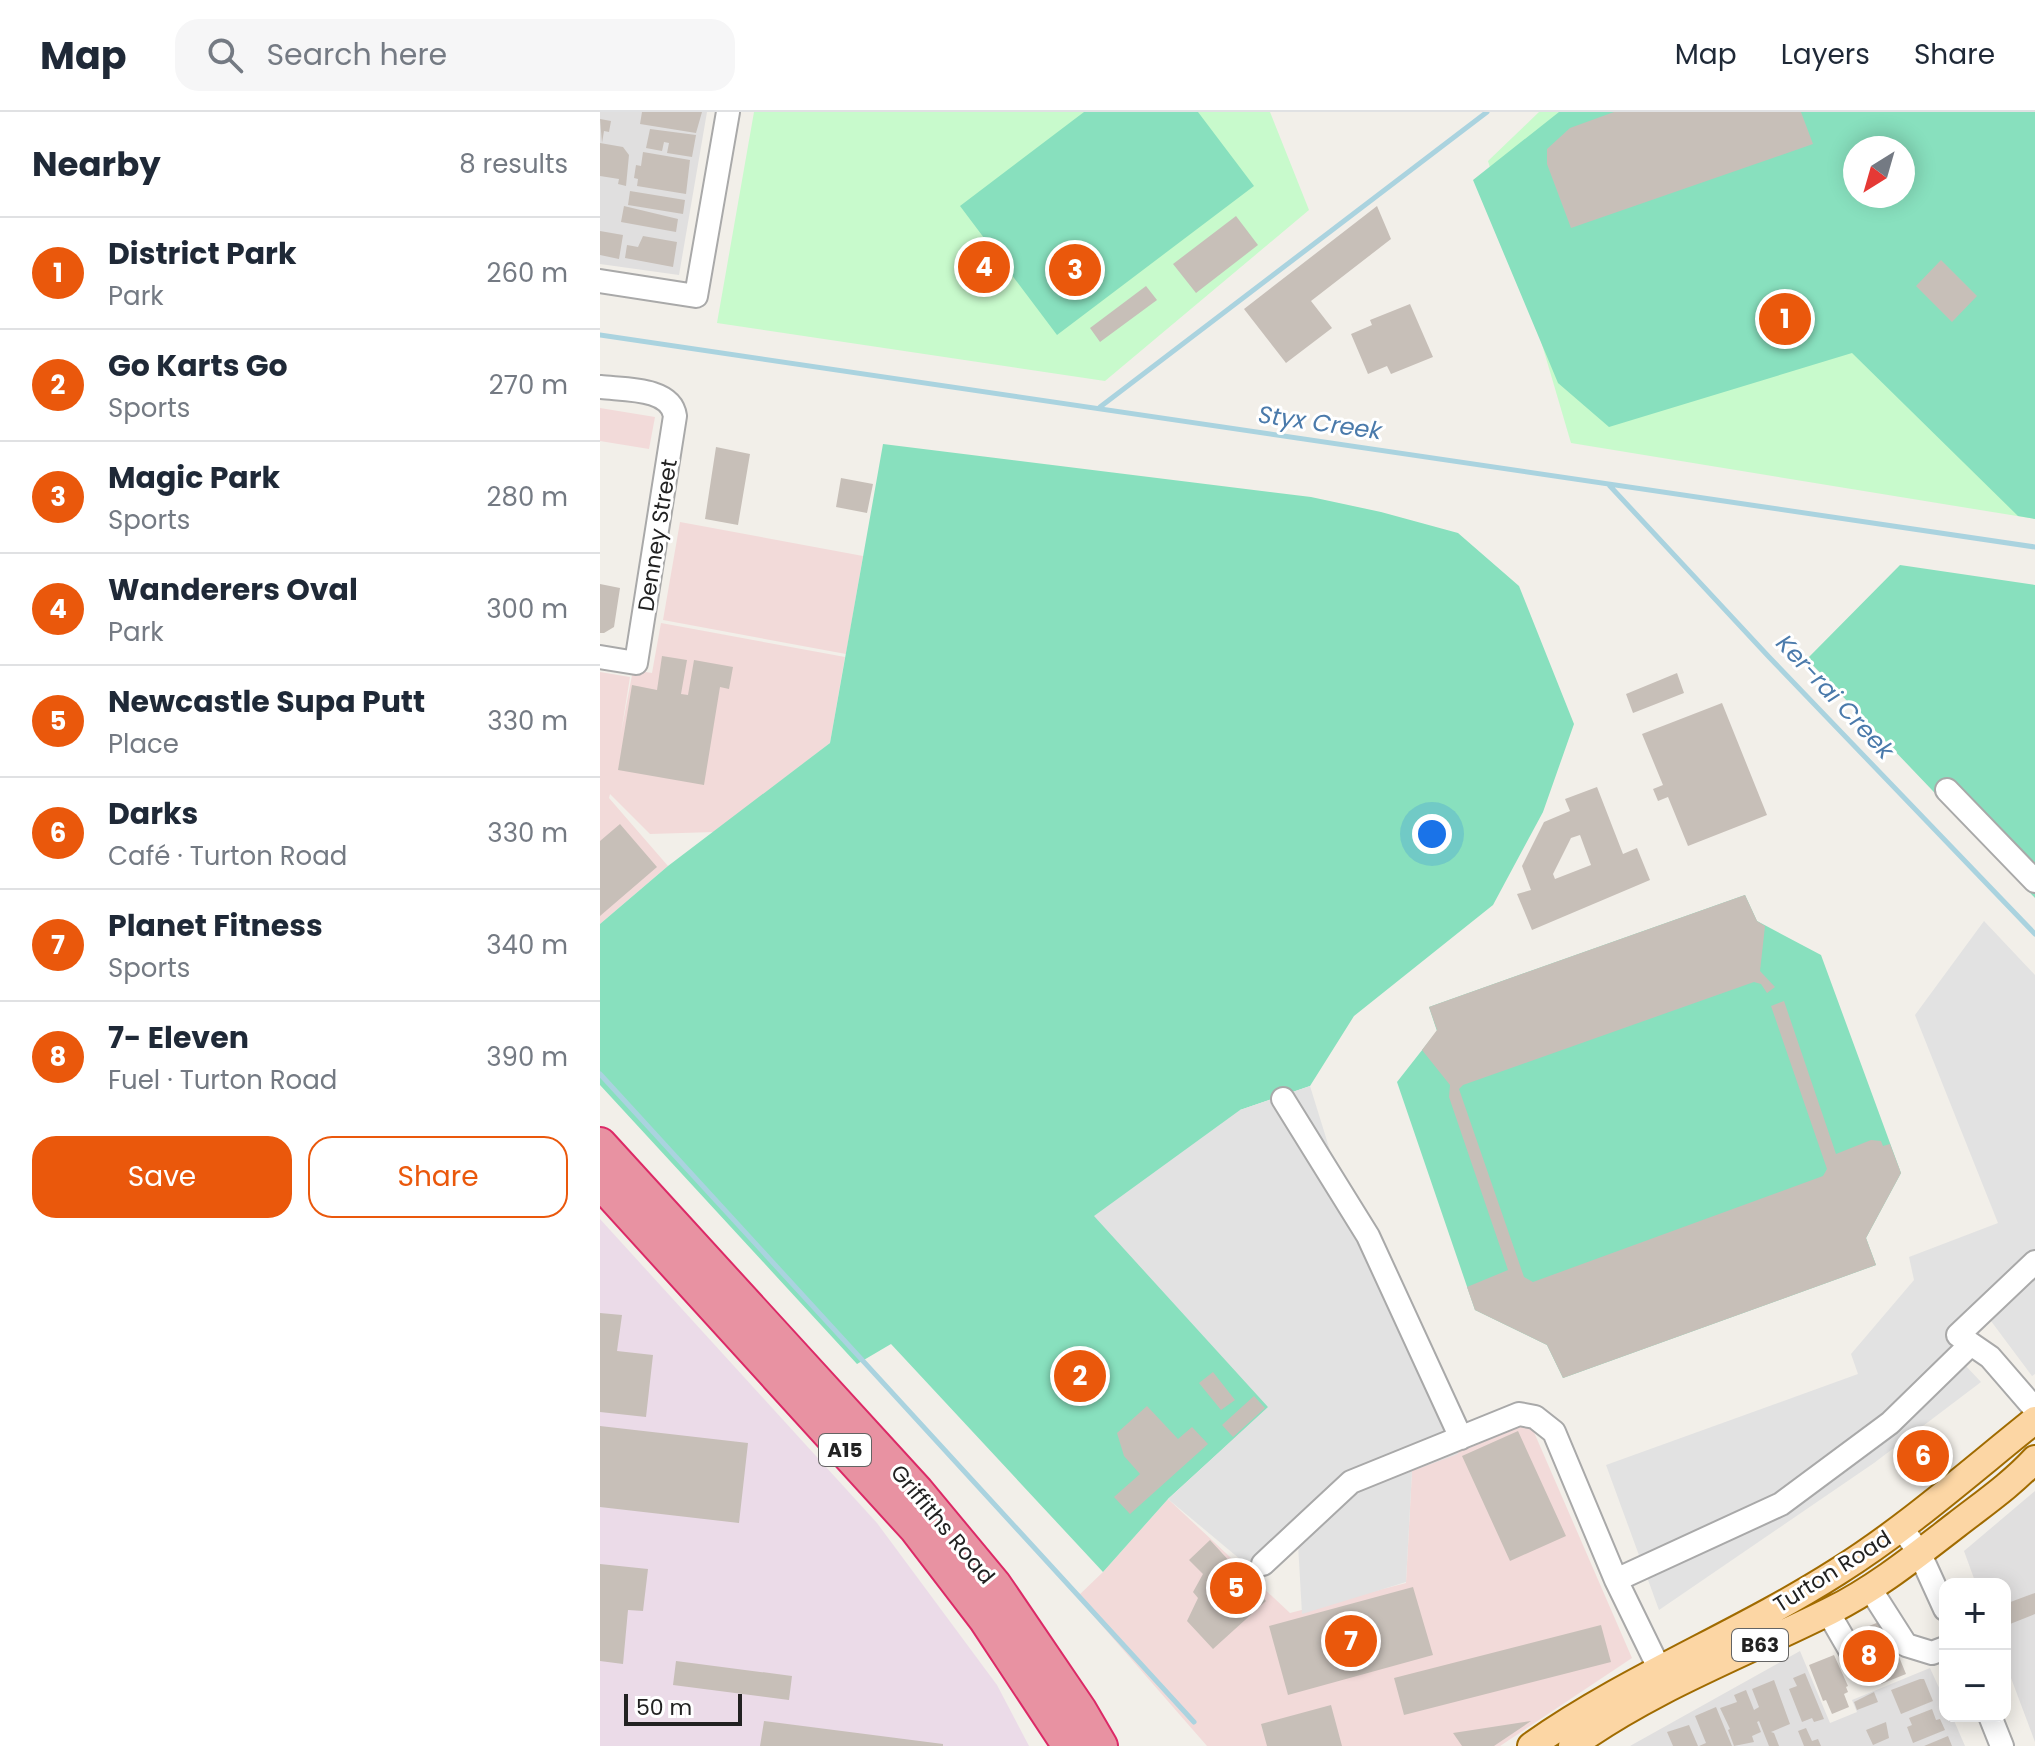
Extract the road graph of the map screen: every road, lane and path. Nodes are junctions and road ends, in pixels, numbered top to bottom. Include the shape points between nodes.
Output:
1 (728, 112) edge
2 (600, 281) edge
3 (600, 387) edge
4 (600, 657) edge
5 (1947, 790) dead end
6 (2035, 881) edge
7 (1283, 1099) dead end
8 (600, 1144) edge
9 (600, 1182) edge
10 (2035, 1262) edge
11 (1971, 1344) junction
12 (803, 1386) junction
13 (2035, 1409) edge
14 (2035, 1420) edge
15 (1461, 1438) junction
16 (2033, 1466) edge
17 (1901, 1527) junction
18 (1919, 1552) junction
19 (1263, 1564) dead end
20 (1616, 1580) junction
21 (1869, 1587) junction
22 (1939, 1596) edge
23 (1828, 1612) junction
24 (1940, 1650) edge
25 (1871, 1659) dead end
26 (1659, 1668) junction
27 (1992, 1722) edge
28 (1069, 1746) edge
29 (1101, 1746) edge
30 (1531, 1746) edge
31 (1572, 1746) edge
32 (2002, 1746) edge

1 - 2 street via 696,296
3 - 4 street, Denney Street via 661,396 673,406 675,416 636,663
5 - 6 street
7 - 15 street via 1368,1236
8 - 12 highway, Griffiths Road / A15
9 - 12 highway, Griffiths Road / A15
10 - 11 street via 1958,1335
11 - 13 street via 1990,1357
11 - 20 street via 1890,1423 1781,1504
12 - 28 highway, Griffiths Road / A15 via 985,1619
12 - 29 highway, Griffiths Road / A15 via 917,1491 995,1585
14 - 17 main road, Turton Road / B63
15 - 19 street via 1351,1482
15 - 20 street via 1519,1414 1535,1417 1554,1432
16 - 18 main road, Turton Road / B63
17 - 18 street
17 - 26 main road, Turton Road / B63 via 1837,1572
18 - 21 main road, Turton Road / B63
18 - 22 street
20 - 26 street
21 - 23 main road, Turton Road / B63
21 - 24 street via 1901,1647
23 - 25 street via 1858,1664
23 - 31 main road, Turton Road / B63 via 1678,1685
26 - 30 main road, Turton Road / B63
27 - 32 street

